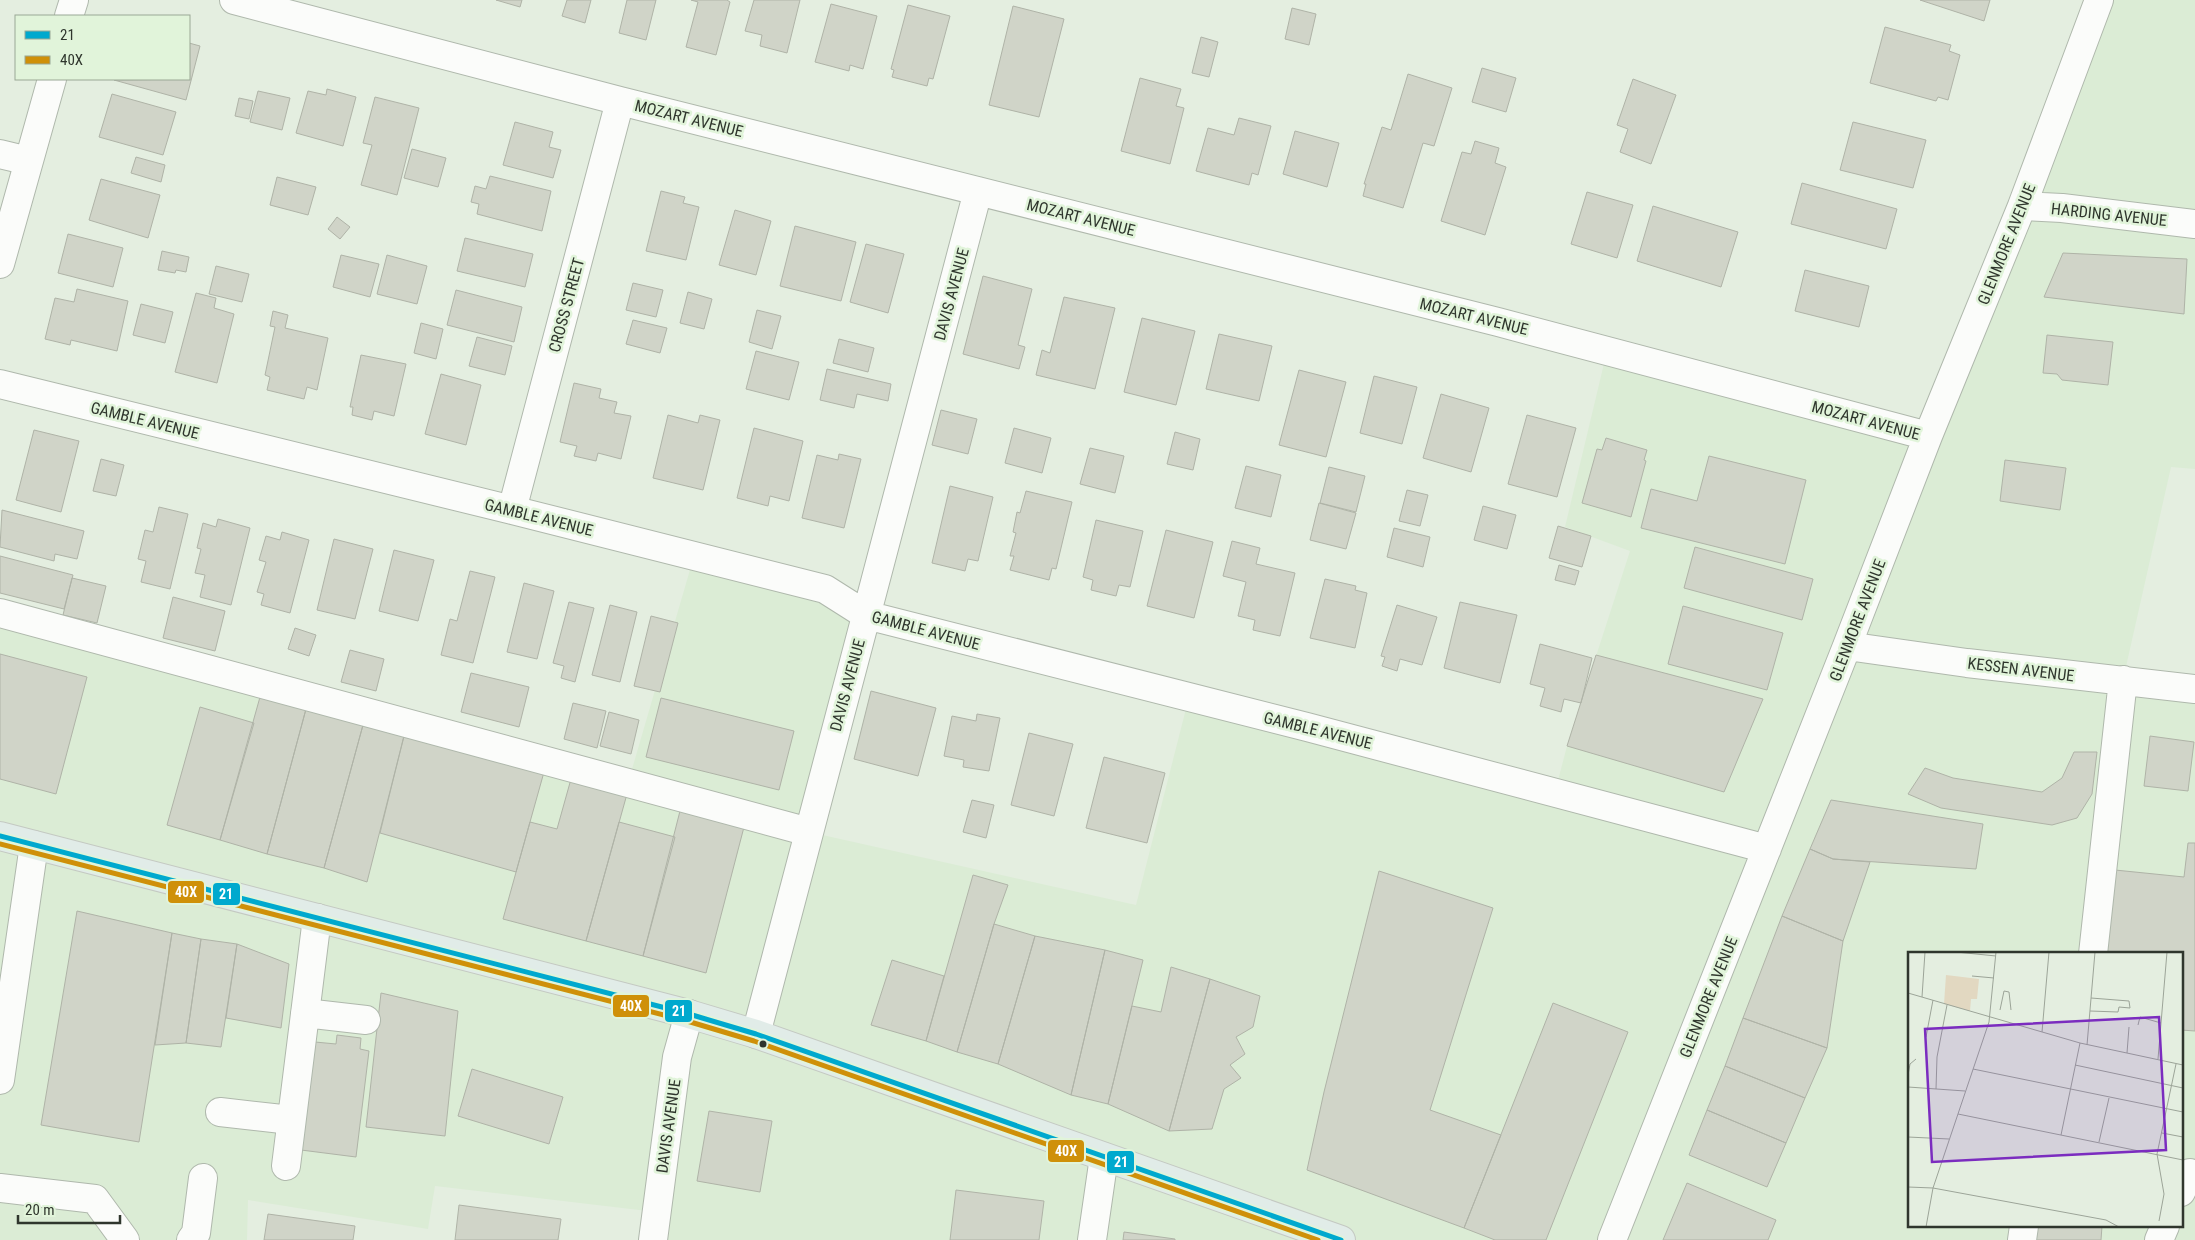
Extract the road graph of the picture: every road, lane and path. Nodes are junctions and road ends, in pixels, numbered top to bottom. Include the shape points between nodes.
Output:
1 (74, 0) edge
2 (234, 0) edge
3 (2099, 0) edge
4 (69, 15) edge
5 (52, 80) edge
6 (620, 101) junction
7 (0, 154) edge
8 (29, 161) junction
9 (978, 191) junction
10 (2022, 206) junction
11 (2195, 224) edge
12 (0, 264) edge
13 (0, 384) edge
14 (1928, 436) junction
15 (512, 510) junction
16 (0, 613) edge
17 (866, 615) junction
18 (1847, 646) junction
19 (2122, 680) junction
20 (2195, 688) edge
21 (809, 832) junction
22 (0, 836) edge
23 (34, 846) junction
24 (1767, 849) junction
25 (317, 918) junction
26 (2093, 952) edge
27 (305, 1013) junction
28 (688, 1014) junction
29 (366, 1020) dead end
30 (756, 1034) junction
31 (0, 1080) edge
32 (220, 1112) dead end
33 (291, 1120) junction
34 (1104, 1157) junction
35 (286, 1166) dead end
36 (203, 1178) dead end
37 (0, 1188) edge
38 (2164, 1228) edge
39 (125, 1240) edge
40 (191, 1240) edge
41 (653, 1240) edge
42 (1092, 1240) edge
43 (1341, 1240) edge
44 (1612, 1240) edge
45 (2159, 1240) edge

1 - 4 street
2 - 6 street, MOZART AVENUE
3 - 10 street, GLENMORE AVENUE
5 - 8 street
6 - 9 street, MOZART AVENUE
6 - 15 street, CROSS STREET
7 - 8 street
8 - 12 street
9 - 14 street, MOZART AVENUE
9 - 17 street, DAVIS AVENUE
10 - 11 street, HARDING AVENUE
10 - 14 street, GLENMORE AVENUE
13 - 15 street, GAMBLE AVENUE
14 - 18 street, GLENMORE AVENUE
15 - 17 street, GAMBLE AVENUE via 825,590
16 - 21 street
17 - 21 street, DAVIS AVENUE
17 - 24 street, GAMBLE AVENUE
18 - 19 street, KESSEN AVENUE
18 - 24 street, GLENMORE AVENUE
19 - 20 street, KESSEN AVENUE
19 - 26 street
21 - 30 street, DAVIS AVENUE
22 - 23 main road
23 - 25 main road
23 - 31 street
24 - 44 street, GLENMORE AVENUE
25 - 27 street
25 - 28 main road
27 - 29 street
27 - 33 street
28 - 30 main road
28 - 41 street, DAVIS AVENUE via 677,1056
30 - 34 main road
32 - 33 street
33 - 35 street
34 - 42 street
34 - 43 main road
36 - 40 street via 196,1233
37 - 39 street via 95,1199
38 - 45 street

